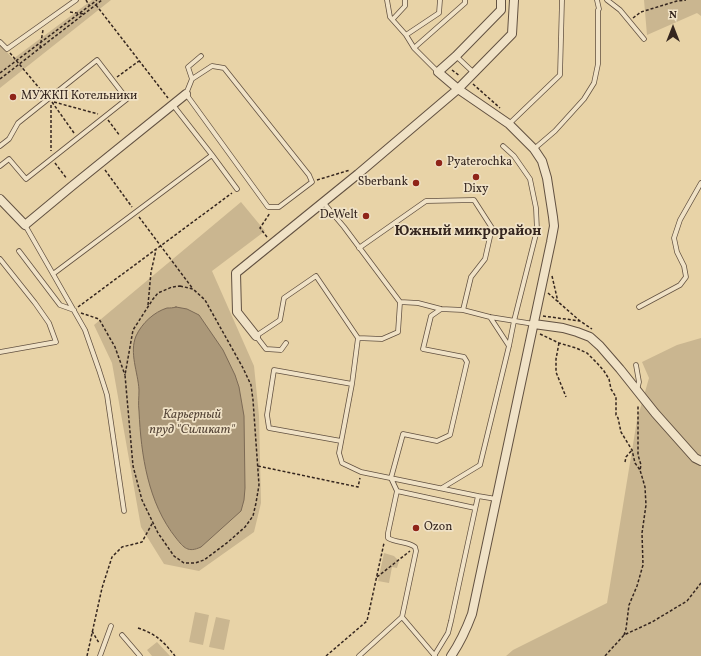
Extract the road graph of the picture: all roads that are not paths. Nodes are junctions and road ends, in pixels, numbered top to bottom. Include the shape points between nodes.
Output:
1 (76, 0) edge
2 (387, 0) edge
3 (405, 0) edge
4 (440, 0) edge
5 (465, 0) edge
6 (501, 0) edge
7 (514, 0) edge
8 (562, 0) edge
9 (597, 0) edge
10 (607, 0) edge
11 (393, 19) junction
12 (406, 35) junction
13 (644, 39) dead end
14 (0, 42) edge
15 (414, 48) junction
16 (201, 56) dead end
17 (456, 56) junction
18 (438, 72) junction
19 (474, 73) junction
20 (192, 79) junction
21 (458, 89) junction
22 (186, 94) junction
23 (173, 104) junction
24 (509, 124) junction
25 (0, 146) edge
26 (503, 146) dead end
27 (534, 149) junction
28 (212, 154) junction
29 (0, 166) edge
30 (701, 183) edge
31 (237, 188) road end
32 (323, 202) junction
33 (1, 203) edge
34 (25, 226) junction
35 (359, 248) junction
36 (19, 250) dead end
37 (0, 259) edge
38 (52, 274) junction
39 (400, 302) junction
40 (640, 307) dead end
41 (441, 309) junction
42 (463, 310) junction
43 (74, 311) junction
44 (490, 317) junction
45 (514, 321) junction
46 (533, 327) junction
47 (256, 336) junction
48 (358, 338) junction
49 (286, 343) dead end
50 (509, 346) junction
51 (0, 352) edge
52 (636, 365) dead end
53 (352, 384) junction
54 (638, 390) junction
55 (341, 441) junction
56 (701, 461) edge
57 (391, 478) junction
58 (442, 488) junction
59 (397, 491) junction
60 (478, 496) junction
61 (496, 499) junction
62 (475, 508) junction
63 (124, 511) dead end
64 (402, 617) junction
65 (111, 626) dead end
66 (122, 635) dead end
67 (100, 656) edge
68 (140, 656) edge
69 (360, 656) edge
70 (434, 656) edge
71 (451, 656) edge

1 - 14 lane via 7,49
2 - 11 lane via 390,17
3 - 11 lane via 405,6
4 - 12 lane via 439,13
5 - 15 lane via 465,3
6 - 17 street via 501,10
7 - 19 street via 512,34
8 - 24 lane via 560,75
9 - 27 lane via 598,64 594,84 555,131
10 - 13 lane via 620,10
11 - 12 lane
12 - 15 lane
15 - 18 lane
16 - 20 lane via 188,67
17 - 18 street
17 - 19 lane
18 - 21 street
19 - 21 street
20 - 22 lane
20 - 22 lane via 212,66 224,68 312,182 279,207 268,207
21 - 24 street
21 - 32 street
22 - 23 street
23 - 28 lane
23 - 34 street
24 - 27 street
25 - 29 lane via 9,139 18,123 97,60 127,98 26,179 9,159
26 - 45 lane via 514,156 530,179 536,208 537,230
27 - 46 street via 542,161 547,178 554,226
28 - 31 lane
28 - 38 lane
30 - 40 lane via 680,220 674,238 686,277 680,285
32 - 35 lane
32 - 47 street via 236,273 237,312
33 - 34 street
34 - 38 lane
35 - 39 lane
35 - 42 lane via 426,201 474,200 492,228 485,259 471,277
36 - 43 lane via 60,305
37 - 51 lane via 35,302 49,323 56,342
38 - 43 lane
39 - 41 lane via 418,303
39 - 48 lane via 398,332 382,339
41 - 42 lane
41 - 57 lane via 431,316 423,349 464,357 467,362 450,435 437,441 403,434
42 - 44 lane
43 - 63 lane via 85,330 107,395
44 - 45 lane
44 - 50 lane
45 - 46 lane
45 - 50 lane
46 - 54 street via 562,328 590,337
46 - 61 street
47 - 48 lane via 280,320 284,298 316,276
47 - 49 lane via 266,349 281,350
48 - 53 lane
50 - 58 lane via 480,465
52 - 54 lane
53 - 55 lane
53 - 55 lane via 274,370 267,415 269,428
54 - 56 street via 655,413 695,458
55 - 57 lane via 342,463 361,472
57 - 58 lane
57 - 59 lane
58 - 60 lane
59 - 62 lane
59 - 64 lane via 388,538 412,545 416,551
60 - 61 lane
60 - 62 lane
61 - 71 street via 472,614
62 - 70 lane via 448,633
64 - 69 lane
64 - 70 lane
65 - 67 lane
66 - 68 lane

